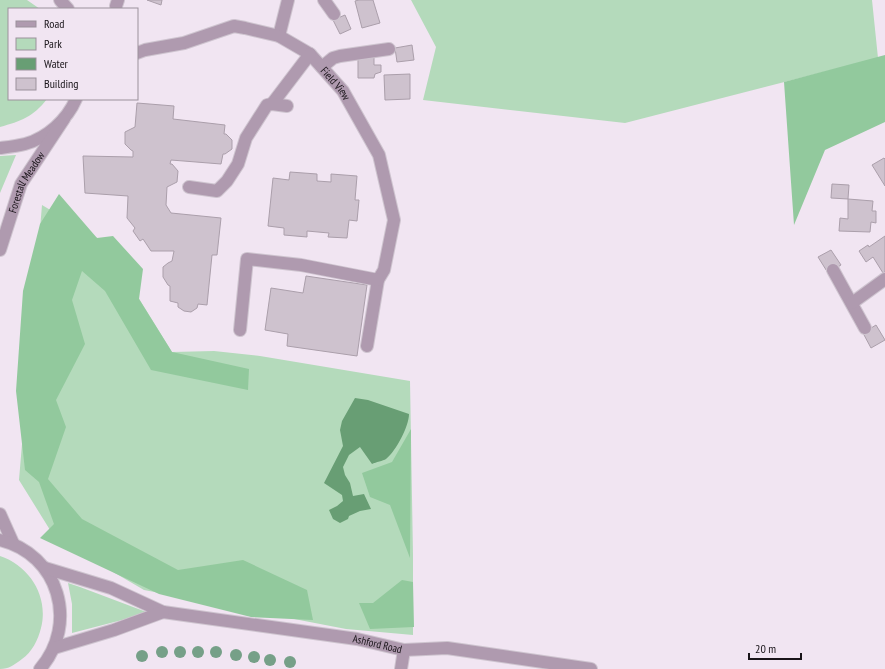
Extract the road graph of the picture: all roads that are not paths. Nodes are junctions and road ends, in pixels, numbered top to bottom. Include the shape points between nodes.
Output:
1 (60, 0) edge
2 (288, 0) edge
3 (324, 0) edge
4 (67, 8) edge
5 (334, 14) dead end
6 (279, 36) junction
7 (389, 49) dead end
8 (140, 51) edge
9 (310, 54) junction
10 (322, 67) junction
11 (75, 100) edge
12 (272, 104) junction
13 (287, 106) dead end
14 (64, 119) junction
15 (0, 148) edge
16 (189, 187) dead end
17 (0, 250) edge
18 (833, 270) dead end
19 (885, 279) edge
20 (378, 280) junction
21 (852, 303) junction
22 (865, 328) dead end
23 (240, 330) dead end
24 (367, 346) dead end
25 (0, 514) edge
26 (0, 540) edge
27 (13, 543) junction
28 (45, 568) junction
29 (163, 612) junction
30 (54, 648) junction
31 (404, 650) junction
32 (40, 669) edge
33 (401, 669) edge
34 (591, 669) edge

1 - 4 street
2 - 6 street
3 - 5 street
6 - 8 street, Field View via 234,26 184,43
6 - 9 street, Field View
7 - 10 street via 340,56
9 - 10 street, Field View
9 - 12 street
10 - 20 street, Field View via 343,91 379,155 394,220 384,270
11 - 14 street
12 - 13 street
12 - 16 street via 267,105 246,138 238,164 217,192
14 - 15 street via 40,138 25,144
14 - 17 street, Forestall Meadow via 21,184
18 - 21 street
19 - 21 street
20 - 23 street via 301,265 247,259
20 - 24 street, Field View
21 - 22 street
25 - 27 street
26 - 27 street
27 - 28 street via 30,553
28 - 29 street, Ashford Road via 111,588
28 - 30 street via 55,587 60,607 60,628
29 - 30 street, Ashford Road
29 - 31 street, Ashford Road via 357,639
30 - 32 street
31 - 33 street
31 - 34 street, Ashford Road via 447,648

